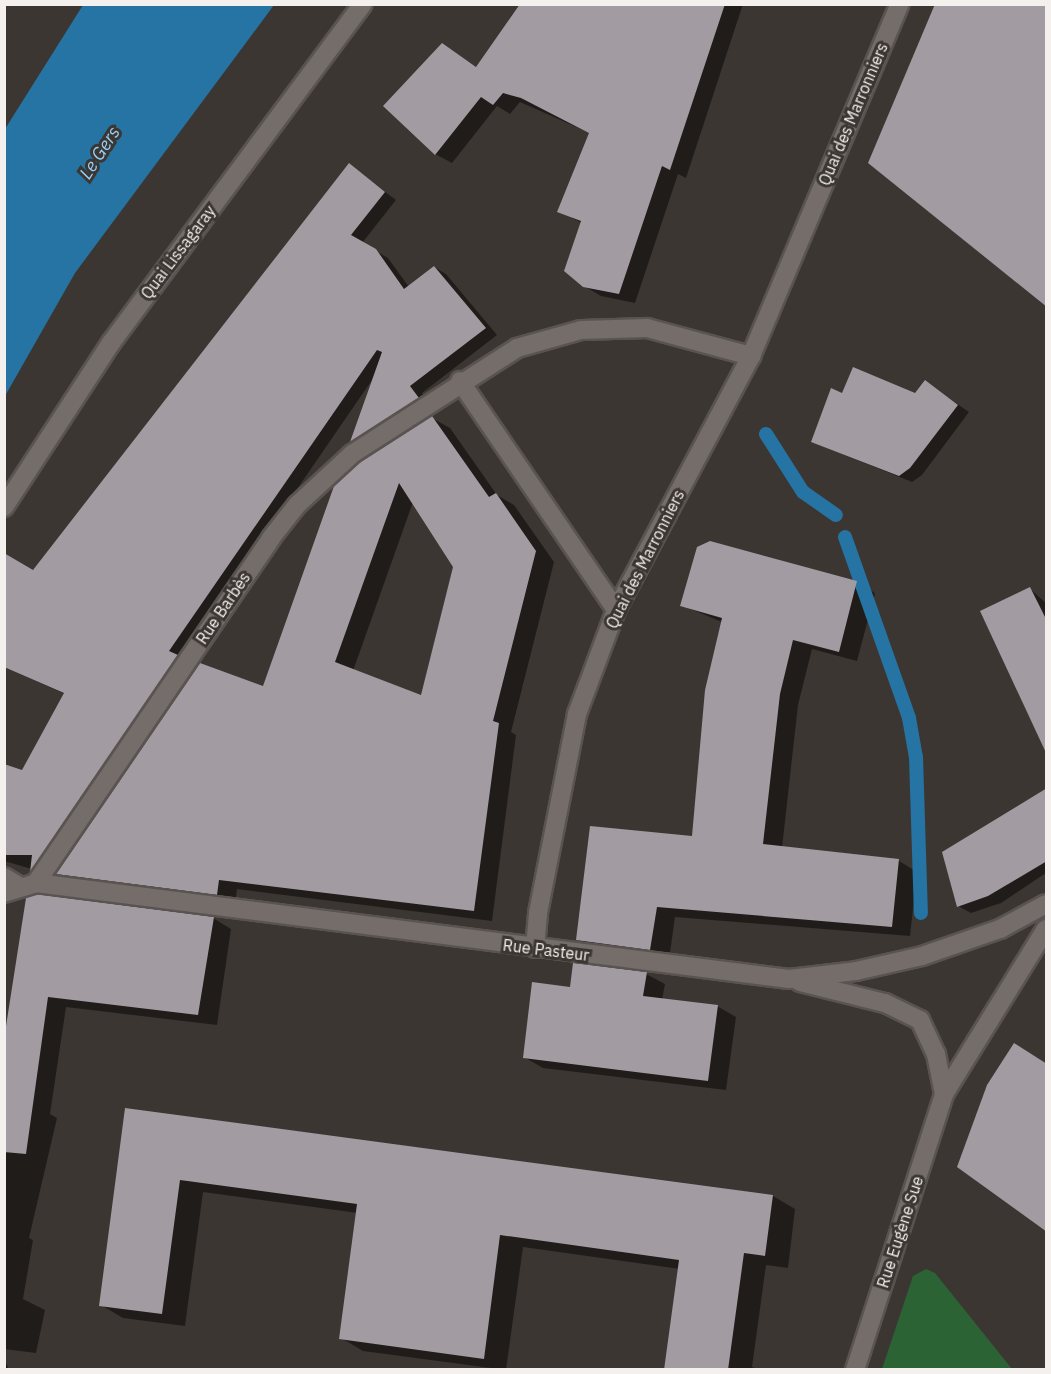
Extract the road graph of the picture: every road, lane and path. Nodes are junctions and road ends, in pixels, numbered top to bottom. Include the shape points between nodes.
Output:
1 (363, 4) edge
2 (900, 4) edge
3 (751, 356) junction
4 (460, 381) junction
5 (4, 507) edge
6 (616, 610) junction
7 (16, 885) edge
8 (1047, 904) edge
9 (1047, 929) edge
10 (535, 948) junction
11 (789, 979) junction
12 (944, 1094) junction
13 (855, 1370) edge

1 - 5 street, Quai Lissagaray via 111,343
2 - 3 street, Quai des Marronniers
3 - 4 street, Rue Barbès via 647,328 570,333 517,348
3 - 6 street, Quai des Marronniers
4 - 6 street
4 - 7 street, Rue Barbès via 352,454 297,505
6 - 10 street, Quai des Marronniers via 577,714 538,913
7 - 10 street, Rue Pasteur
8 - 11 street, Rue Pasteur via 1000,929 922,956 856,971
9 - 12 street, Rue Eugène Sue
10 - 11 street, Rue Pasteur
11 - 12 street, Rue Eugène Sue via 885,1003 920,1020 936,1054
12 - 13 street, Rue Eugène Sue

